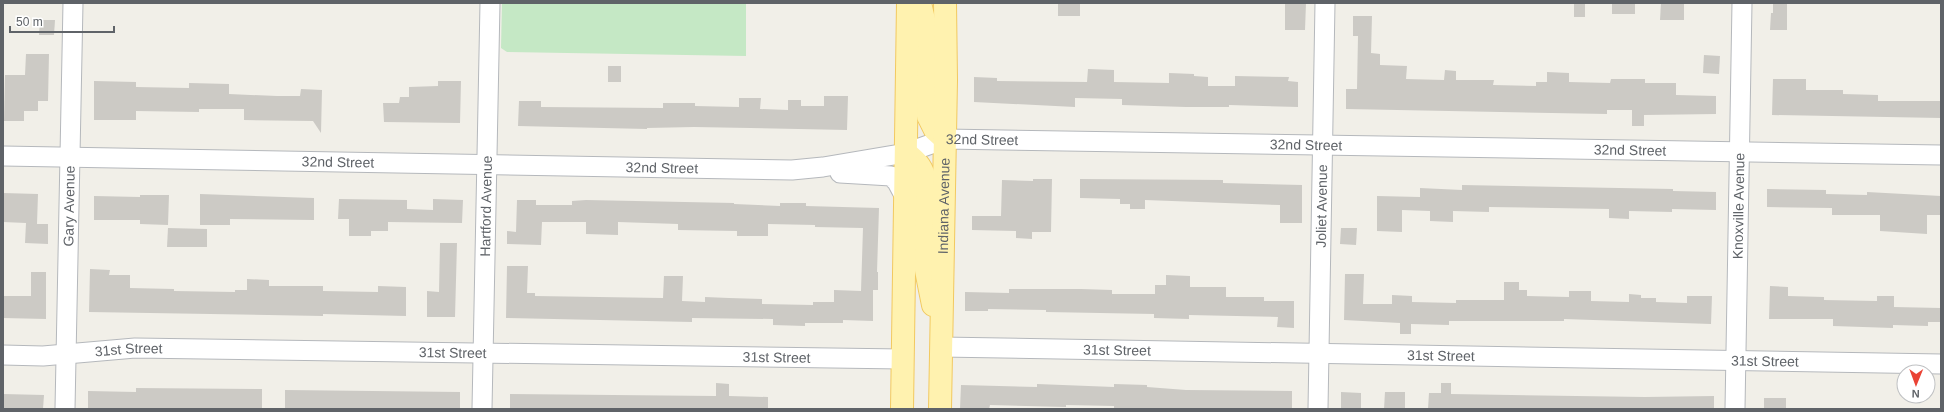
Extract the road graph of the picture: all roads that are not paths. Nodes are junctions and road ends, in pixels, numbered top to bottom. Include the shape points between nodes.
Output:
1 (73, 3) edge
2 (490, 3) edge
3 (908, 3) edge
4 (920, 3) edge
5 (945, 3) edge
6 (1324, 3) edge
7 (1742, 3) edge
8 (945, 139) junction
9 (1322, 145) junction
10 (1740, 152) junction
11 (906, 153) junction
12 (1941, 155) edge
13 (3, 156) edge
14 (71, 158) junction
15 (487, 165) junction
16 (792, 170) junction
17 (905, 197) junction
18 (941, 347) junction
19 (67, 354) junction
20 (483, 354) junction
21 (1318, 354) junction
22 (3, 355) edge
23 (902, 359) junction
24 (1736, 361) junction
25 (1941, 364) edge
26 (66, 409) edge
27 (482, 409) edge
28 (902, 409) edge
29 (940, 409) edge
30 (1318, 409) edge
31 (1734, 409) edge

1 - 14 street, Gary Avenue
2 - 15 street, Hartford Avenue
3 - 11 main road
4 - 8 main road via 926,28 928,116 935,130
5 - 8 main road, Indiana Avenue
6 - 9 street, Joliet Avenue
7 - 10 street, Knoxville Avenue
8 - 9 street, 32nd Street
8 - 11 street, 32nd Street
8 - 18 main road, Indiana Avenue
9 - 10 street, 32nd Street
9 - 21 street, Joliet Avenue
10 - 12 street, 32nd Street
10 - 24 street, Knoxville Avenue
11 - 16 street, 32nd Street
11 - 17 main road
11 - 18 main road via 920,164 924,171 926,270
13 - 14 street, 32nd Street
14 - 15 street, 32nd Street
14 - 19 street, Gary Avenue
15 - 16 street, 32nd Street
15 - 20 street, Hartford Avenue
16 - 17 street via 886,175 895,179
17 - 23 main road
18 - 21 street, 31st Street
18 - 29 main road, Indiana Avenue
19 - 20 street, 31st Street via 135,348
19 - 22 street, 31st Street
19 - 26 street, Gary Avenue
20 - 23 street, 31st Street
20 - 27 street, Hartford Avenue
21 - 24 street, 31st Street
21 - 30 street, Joliet Avenue
23 - 28 main road
24 - 25 street, 31st Street
24 - 31 street, Knoxville Avenue

